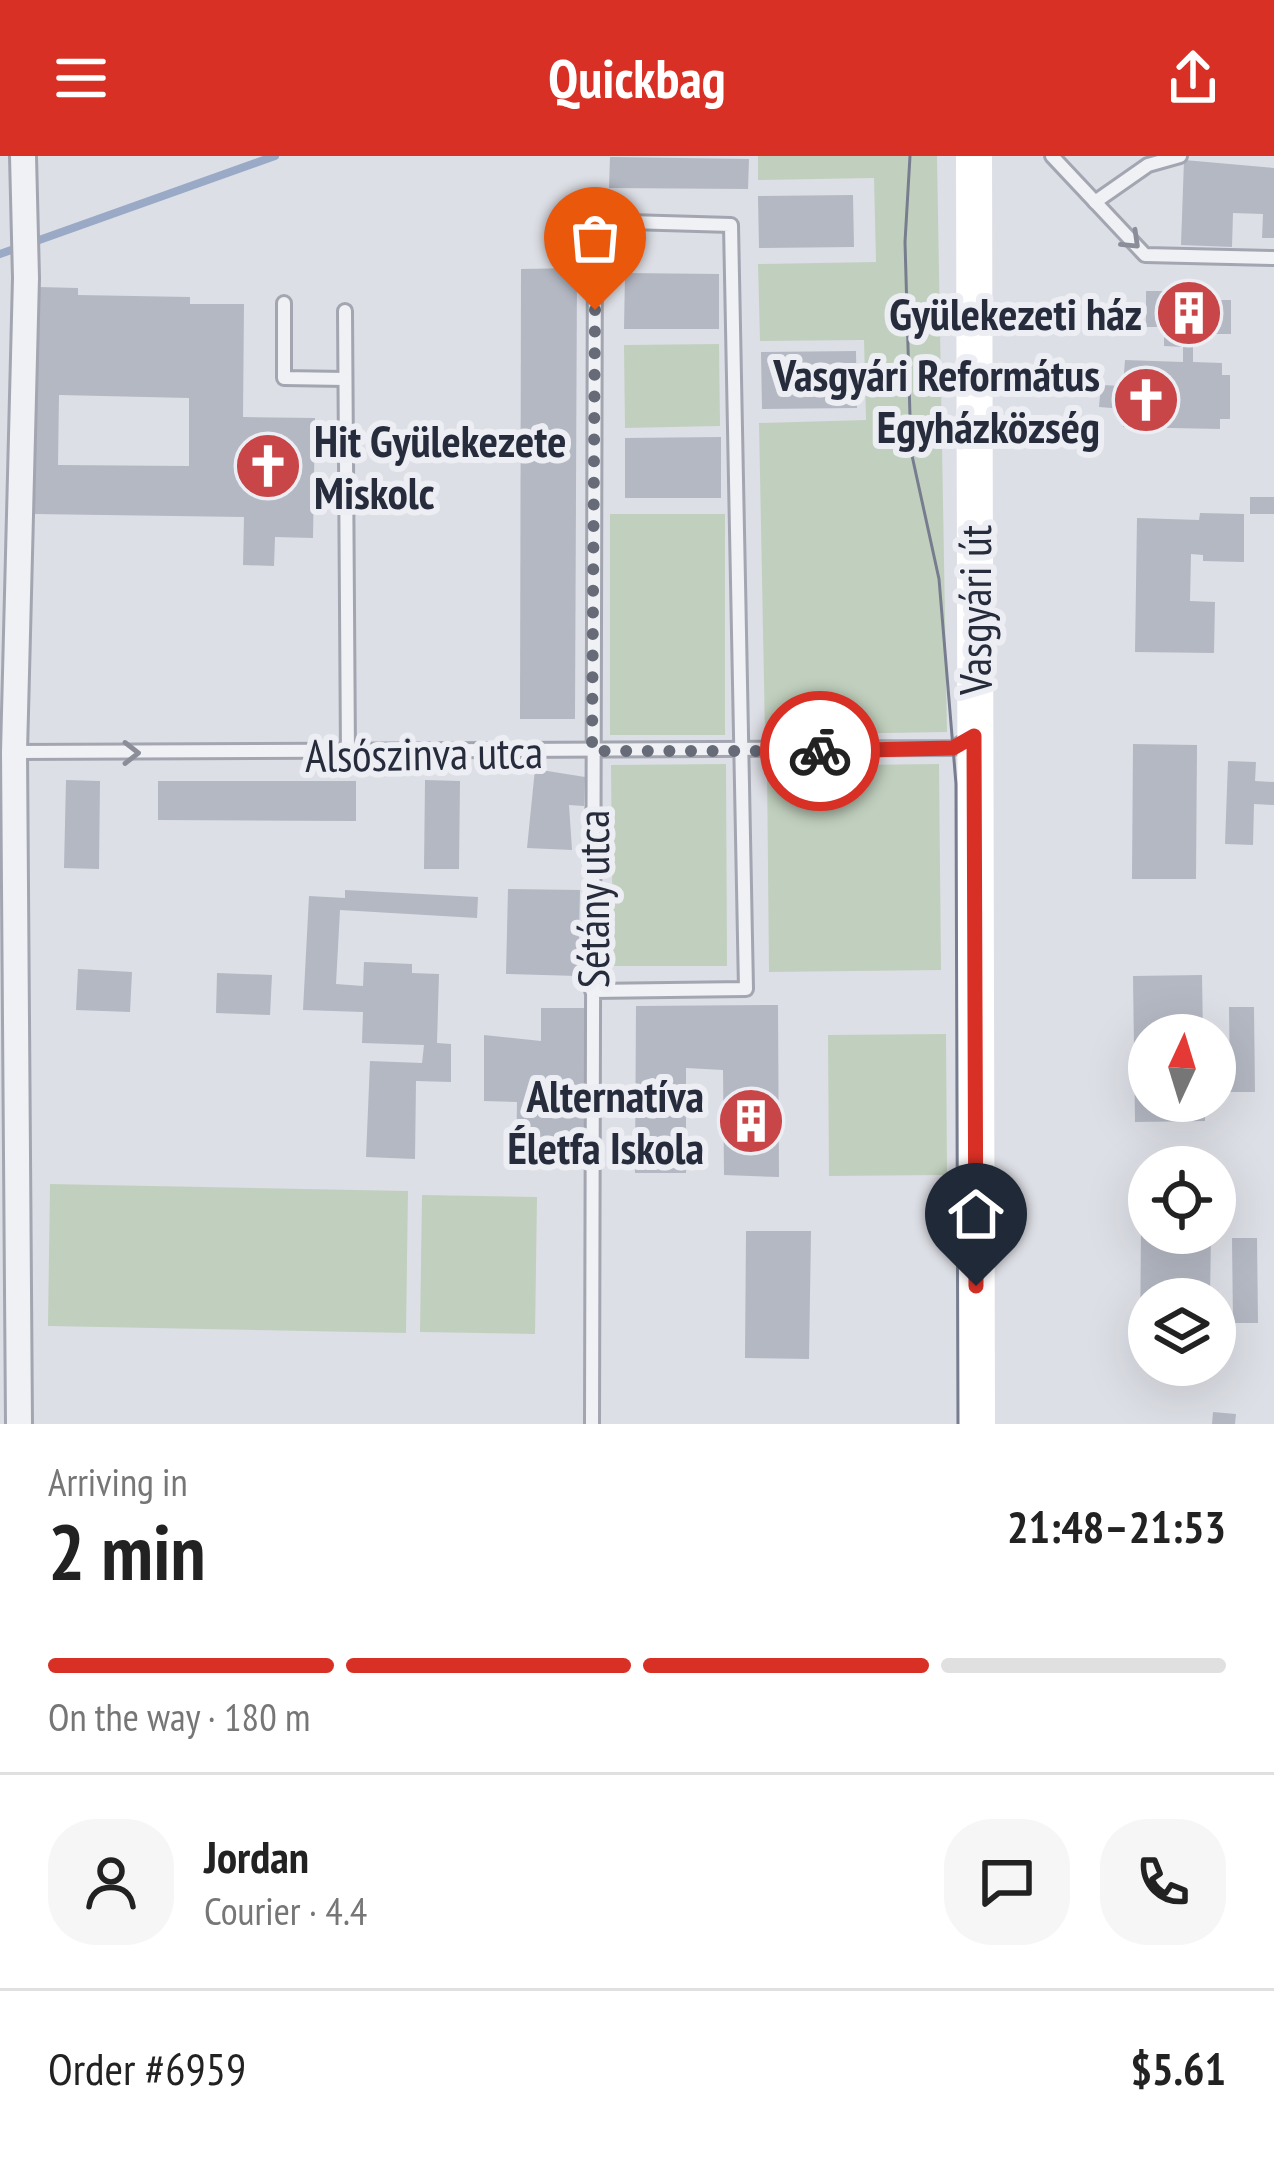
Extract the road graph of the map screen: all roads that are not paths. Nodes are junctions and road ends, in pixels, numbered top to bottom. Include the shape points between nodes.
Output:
1 (22, 156) edge
2 (974, 156) edge
3 (1052, 156) edge
4 (1180, 156) edge
5 (1095, 202) junction
6 (1274, 258) edge
7 (284, 302) dead end
8 (345, 311) dead end
9 (345, 379) junction
10 (974, 736) junction
11 (592, 751) junction
12 (14, 752) junction
13 (742, 752) junction
14 (348, 755) junction
15 (592, 991) junction
16 (8, 1028) edge
17 (9, 1315) edge
18 (19, 1424) edge
19 (592, 1424) edge
20 (977, 1424) edge

1 - 12 street
2 - 10 street, Vasgyári út
3 - 5 lane
4 - 5 lane via 1148,165
5 -> 6 lane via 1145,255
7 - 9 lane via 284,378
8 - 9 lane
9 - 14 lane
10 - 13 lane, Alsószinva utca via 953,748
10 - 20 street, Vasgyári út
11 - 13 lane, Alsószinva utca
11 - 13 lane, Sétány utca via 595,221 730,225
11 - 14 lane, Alsószinva utca
11 - 15 lane, Sétány utca
12 -> 14 lane, Alsószinva utca
12 - 16 street
13 - 15 lane via 746,989
15 - 19 lane, Sétány utca
16 - 17 street
17 - 18 street

